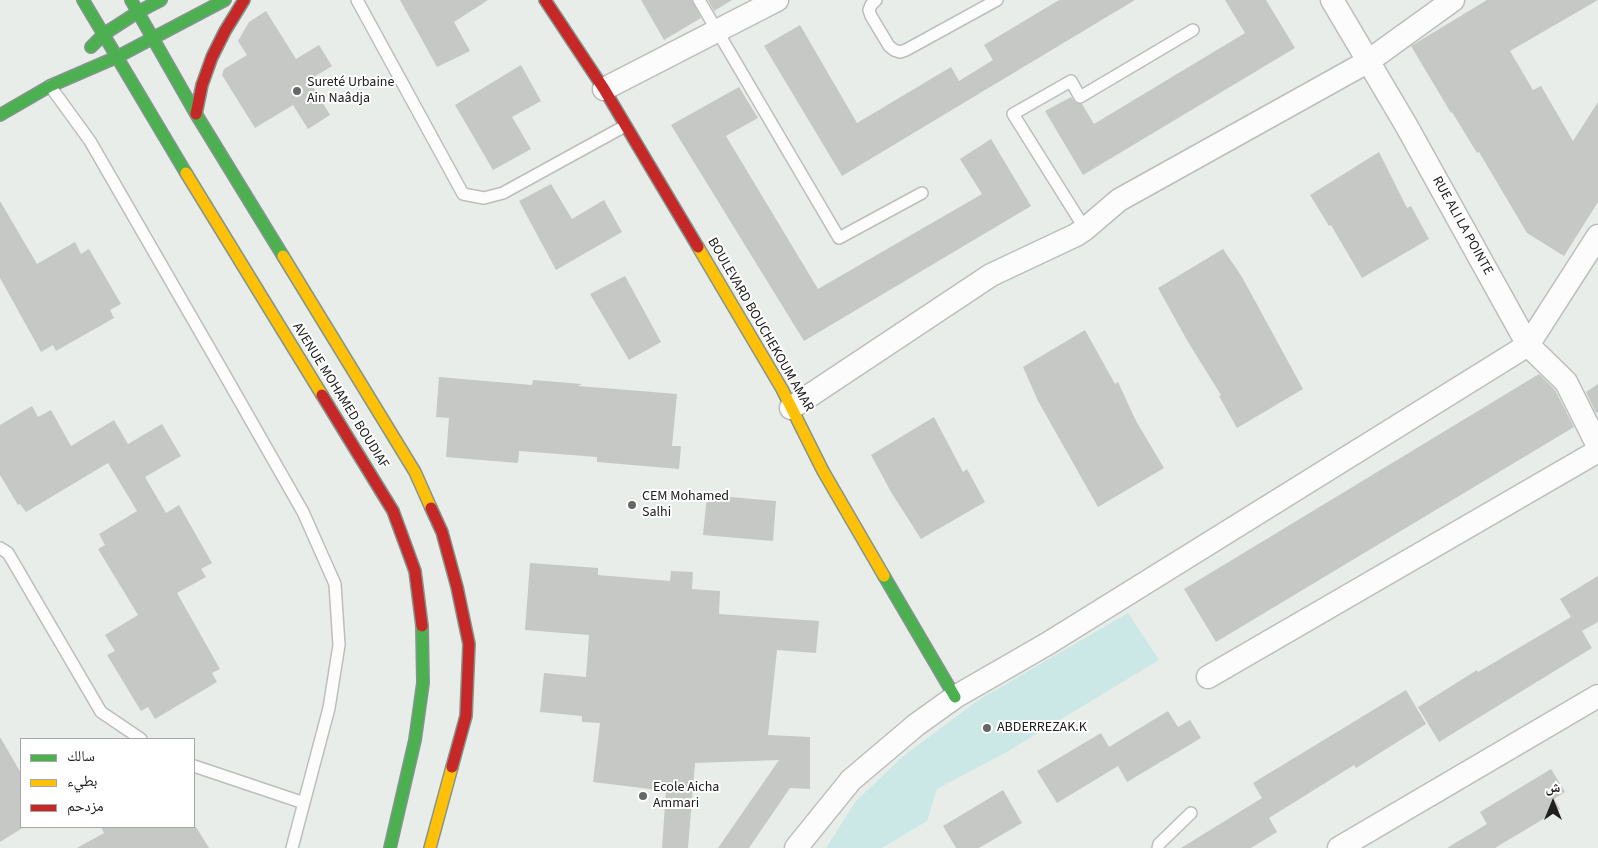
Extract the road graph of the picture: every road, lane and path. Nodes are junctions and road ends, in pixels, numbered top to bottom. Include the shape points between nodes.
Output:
1 (83, 0) edge
2 (131, 0) edge
3 (161, 0) edge
4 (224, 0) edge
5 (244, 0) edge
6 (357, 0) edge
7 (545, 0) edge
8 (700, 0) edge
9 (777, 0) edge
10 (876, 0) edge
11 (997, 0) edge
12 (1332, 0) edge
13 (1453, 0) edge
14 (138, 12) junction
15 (1193, 30) dead end
16 (717, 32) junction
17 (104, 34) junction
18 (154, 38) junction
19 (84, 54) dead end
20 (117, 57) junction
21 (1367, 62) junction
22 (70, 66) dead end
23 (50, 86) junction
24 (604, 89) junction
25 (196, 114) junction
26 (0, 115) edge
27 (625, 126) junction
28 (922, 193) dead end
29 (1085, 230) junction
30 (1598, 236) edge
31 (1528, 345) junction
32 (791, 408) junction
33 (1598, 446) edge
34 (1598, 451) edge
35 (1598, 467) edge
36 (1597, 473) edge
37 (0, 548) edge
38 (1208, 676) dead end
39 (1598, 696) edge
40 (955, 697) junction
41 (140, 738) edge
42 (195, 766) edge
43 (304, 803) junction
44 (1191, 813) dead end
45 (292, 848) edge
46 (390, 848) edge
47 (430, 848) edge
48 (796, 848) edge
49 (1158, 848) edge
50 (1339, 848) edge

1 - 17 main road, AVENUE MOHAMED BOUDIAF
2 - 14 main road, AVENUE MOHAMED BOUDIAF
3 - 14 main road
4 - 18 main road
5 - 25 main road via 212,57
6 - 27 lane via 463,194 484,198 503,193
7 - 24 main road, BOULEVARD BOUCHEKOUM AMAR
8 - 16 lane
9 - 16 street
10 - 11 lane via 869,10 871,16 889,46 900,52
12 - 21 street, RUE ALI LA POINTE
13 - 21 street
14 - 17 main road
14 - 18 main road, AVENUE MOHAMED BOUDIAF
15 - 29 lane via 1080,97 1071,80 1014,114
16 - 24 street
16 - 28 lane via 838,238
17 - 19 main road
17 - 20 main road, AVENUE MOHAMED BOUDIAF
18 - 20 main road
18 - 25 main road, AVENUE MOHAMED BOUDIAF
20 - 23 main road
20 - 46 main road, AVENUE MOHAMED BOUDIAF via 393,512 415,572 424,632 424,683 415,740
21 - 29 street via 1118,200
21 - 31 street, RUE ALI LA POINTE via 1411,134
22 - 23 main road
23 - 26 main road
23 - 43 lane via 90,141 222,370 302,512 335,584 339,645 329,708
24 - 27 main road, BOULEVARD BOUCHEKOUM AMAR
25 - 47 main road, AVENUE MOHAMED BOUDIAF via 415,472 442,532 469,644 466,716
27 - 32 main road, BOULEVARD BOUCHEKOUM AMAR
29 - 32 street via 991,275
30 - 31 street
31 - 33 street, RUE ALI LA POINTE via 1566,382
31 - 40 street via 1047,644
32 - 40 main road, BOULEVARD BOUCHEKOUM AMAR via 823,471
34 - 38 street
35 - 36 street
37 - 41 lane via 8,553 101,712
39 - 50 street
40 - 48 street via 851,780
42 - 43 lane
43 - 45 lane
44 - 49 lane

